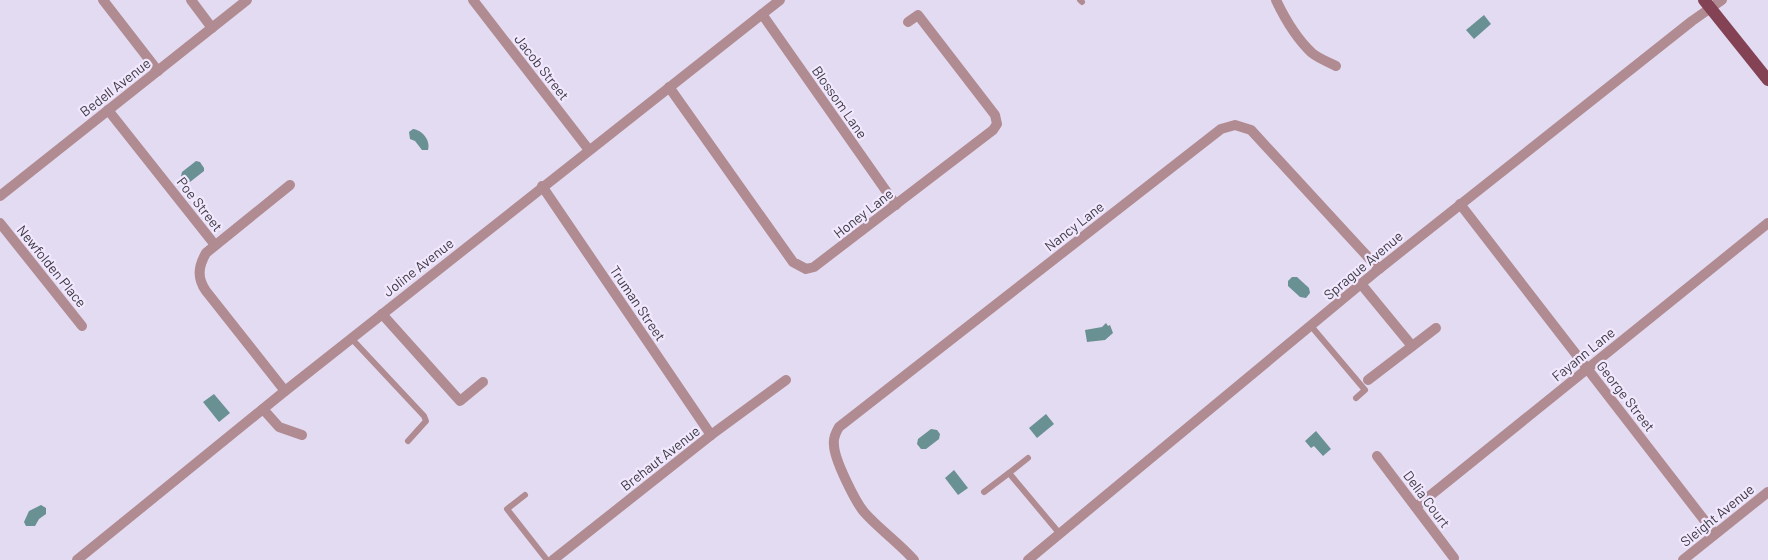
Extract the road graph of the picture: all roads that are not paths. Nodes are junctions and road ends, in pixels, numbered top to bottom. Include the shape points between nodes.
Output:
1 (103, 0) edge
2 (191, 0) edge
3 (247, 0) edge
4 (473, 0) edge
5 (780, 0) edge
6 (1276, 0) edge
7 (1722, 0) edge
8 (1707, 4) edge
9 (762, 14) junction
10 (908, 22) dead end
11 (212, 28) junction
12 (1336, 66) dead end
13 (158, 71) junction
14 (1768, 80) edge
15 (669, 87) junction
16 (108, 110) junction
17 (589, 150) junction
18 (290, 185) dead end
19 (542, 186) junction
20 (0, 196) edge
21 (1460, 204) junction
22 (896, 205) junction
23 (0, 223) edge
24 (1768, 223) edge
25 (215, 245) junction
26 (1379, 269) junction
27 (1361, 284) junction
28 (382, 314) junction
29 (82, 326) dead end
30 (1311, 326) junction
31 (1436, 328) dead end
32 (351, 338) junction
33 (1412, 346) junction
34 (1588, 369) junction
35 (786, 380) dead end
36 (1368, 380) dead end
37 (483, 382) dead end
38 (285, 391) junction
39 (1356, 398) dead end
40 (263, 408) junction
41 (302, 435) dead end
42 (711, 435) junction
43 (408, 441) dead end
44 (1377, 456) dead end
45 (1028, 458) dead end
46 (1009, 473) junction
47 (984, 492) dead end
48 (1768, 492) edge
49 (525, 495) dead end
50 (1416, 507) junction
51 (1060, 534) junction
52 (1716, 534) junction
53 (1454, 558) dead end
54 (77, 560) edge
55 (547, 560) edge
56 (553, 560) edge
57 (914, 560) edge
58 (1028, 560) edge
59 (1683, 560) edge

1 - 13 street
2 - 11 street
3 - 11 street, Bedell Avenue
4 - 17 street, Jacob Street
5 - 9 street, Joline Avenue
6 - 12 street via 1296,36 1313,54
7 - 8 street, Sprague Avenue
8 - 14 main road
8 - 21 street, Sprague Avenue
9 - 15 street, Joline Avenue
9 - 22 street, Blossom Lane
10 - 22 street, Honey Lane via 918,15 995,115 997,124
11 - 13 street, Bedell Avenue
13 - 16 street, Bedell Avenue
15 - 17 street, Joline Avenue
15 - 22 street, Honey Lane via 793,262 800,267 806,269 821,263
16 - 20 street, Bedell Avenue
16 - 25 street, Poe Street
17 - 19 street, Joline Avenue
18 - 25 street
19 - 28 street, Joline Avenue
19 - 42 street, Truman Street
21 - 26 street, Sprague Avenue
21 - 34 street, George Street
23 - 29 street, Newfolden Place
24 - 34 street, Fayann Lane
25 - 38 street, Poe Street via 200,263 201,284
26 - 27 street, Sprague Avenue
26 - 57 street, Nancy Lane via 1251,130 1241,126 1226,127 1218,132 839,427 834,451 860,507
27 - 30 street, Sprague Avenue
27 - 33 street
28 - 32 street, Joline Avenue
28 - 37 street via 460,401
30 - 39 lane via 1365,390
30 - 51 street, Sprague Avenue
31 - 33 street
32 - 38 street, Joline Avenue
32 - 43 lane via 424,416 426,421
33 - 36 street
34 - 50 street, Fayann Lane
34 - 52 street, George Street
35 - 42 street, Brehaut Avenue
38 - 40 street, Joline Avenue
40 - 41 street via 279,427
40 - 54 street, Joline Avenue
42 - 56 street, Brehaut Avenue
44 - 50 street, Delia Court
45 - 46 lane
46 - 47 lane
46 - 51 lane
48 - 52 street, Sleight Avenue
49 - 55 lane via 507,509
50 - 53 street, Delia Court
51 - 58 street, Sprague Avenue
52 - 59 street, Sleight Avenue

